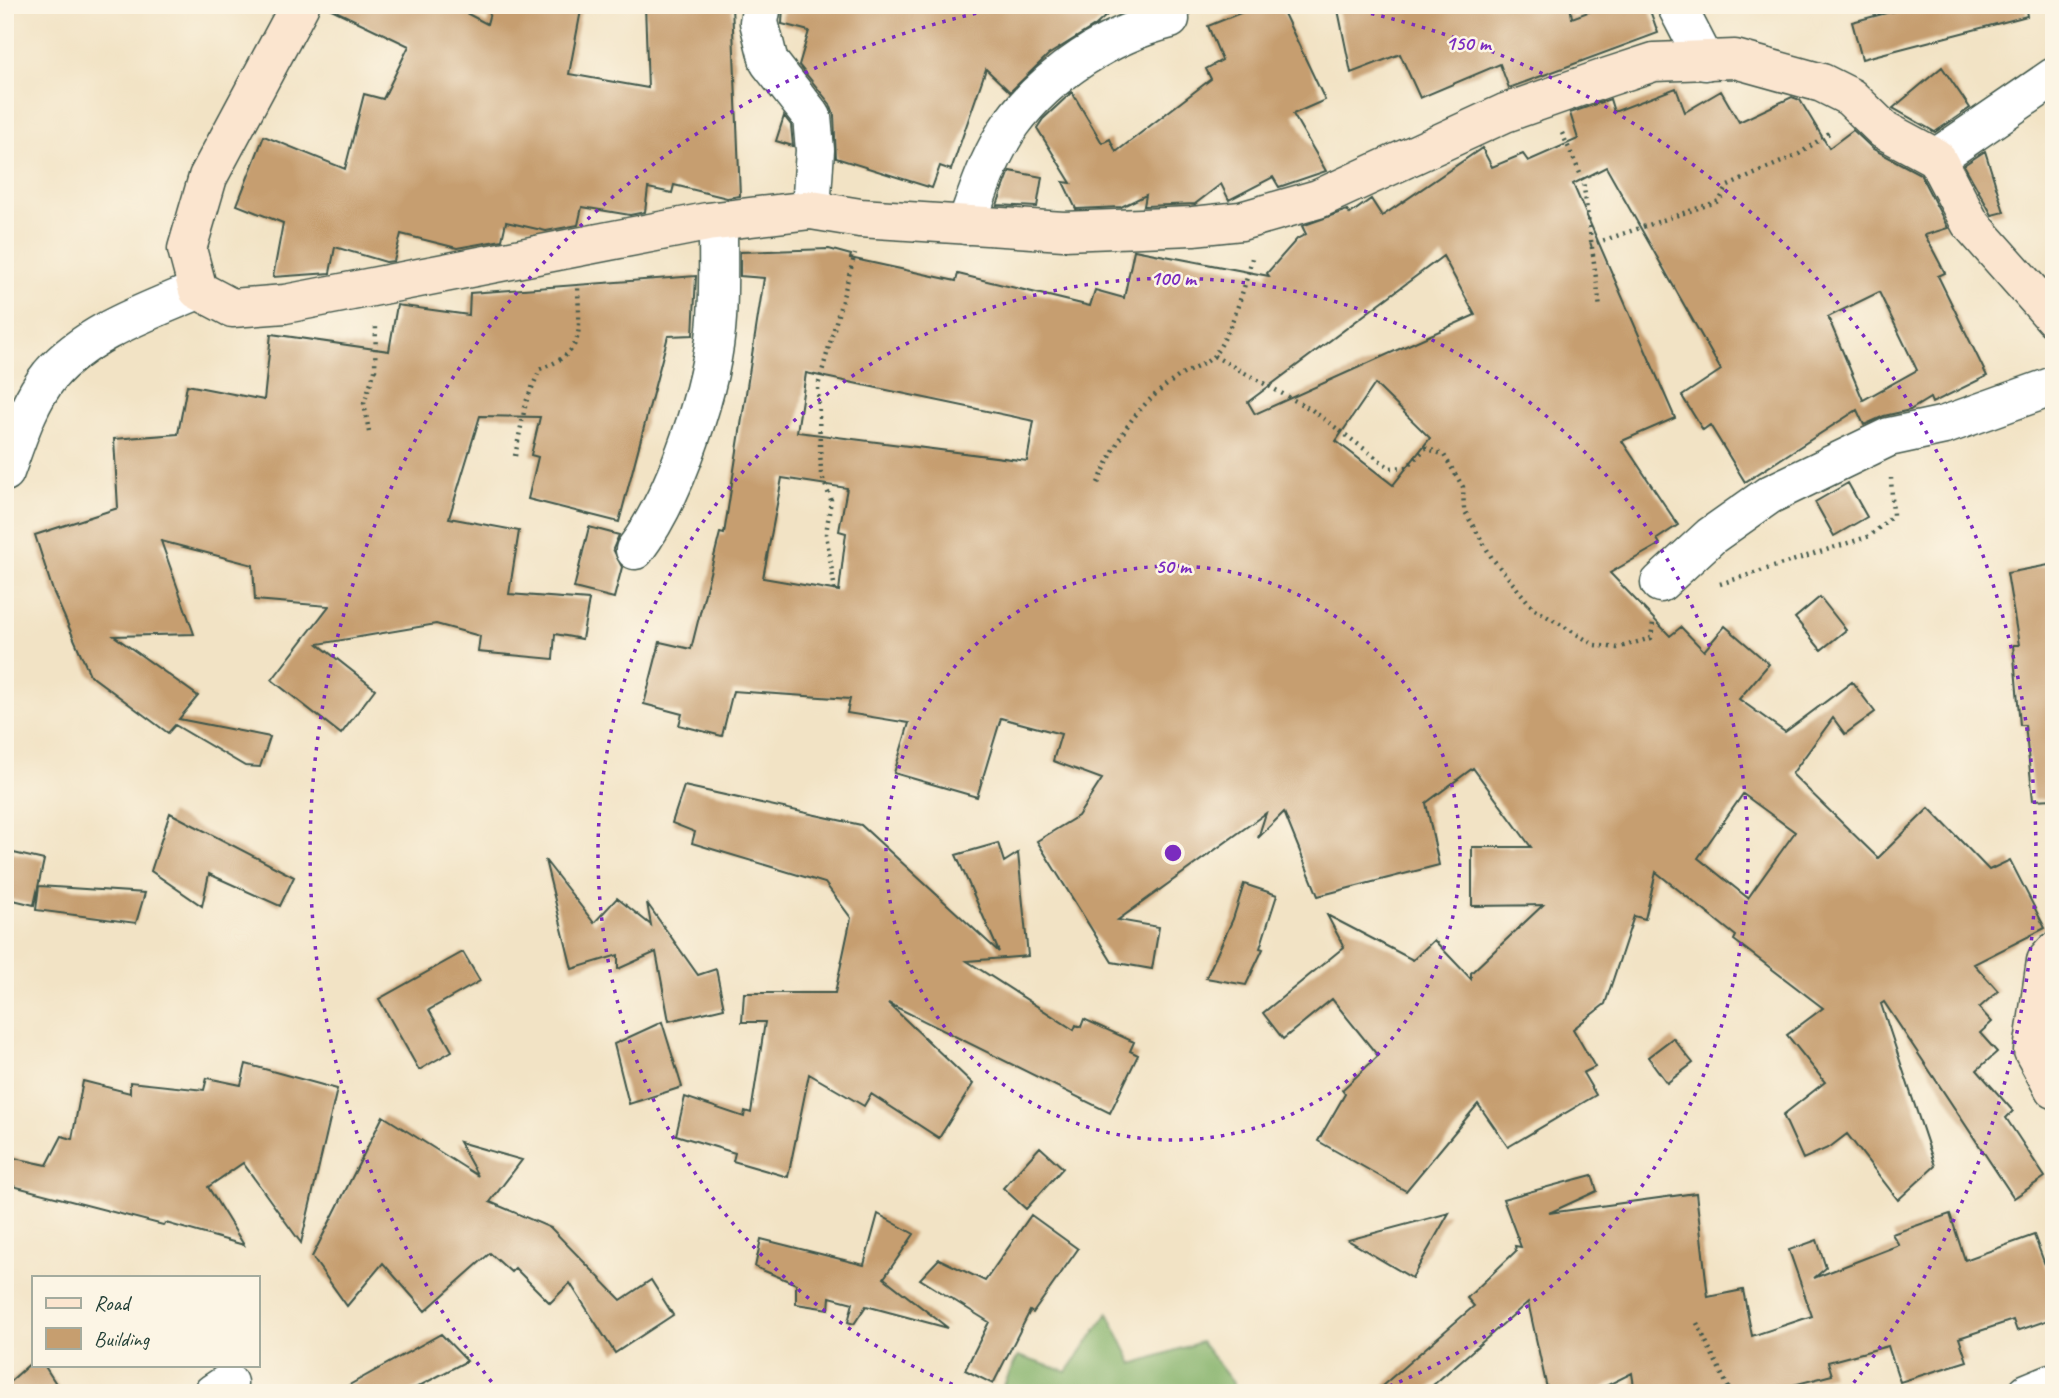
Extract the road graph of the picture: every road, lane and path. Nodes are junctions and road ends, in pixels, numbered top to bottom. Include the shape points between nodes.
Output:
1 (300, 5) edge
2 (762, 5) edge
3 (1676, 5) edge
4 (1170, 19) dead end
5 (1704, 61) junction
6 (2054, 77) edge
7 (1550, 97) junction
8 (1867, 113) junction
9 (1936, 158) junction
10 (811, 210) junction
11 (1261, 215) junction
12 (860, 218) junction
13 (718, 221) junction
14 (966, 225) junction
15 (1590, 245) junction
16 (577, 249) junction
17 (376, 286) junction
18 (198, 290) junction
19 (1600, 309) dead end
20 (2054, 318) edge
21 (1214, 356) junction
22 (2054, 386) edge
23 (369, 432) dead end
24 (1889, 437) junction
25 (515, 456) dead end
26 (5, 472) edge
27 (1098, 482) dead end
28 (635, 550) dead end
29 (1660, 583) joint
30 (1718, 584) dead end
31 (835, 590) dead end
32 (2054, 952) edge
33 (2054, 1089) edge
34 (1697, 1323) dead end
35 (2054, 1382) edge
36 (1731, 1393) edge
37 (2027, 1393) edge

1 - 18 street via 208,177 187,249
2 - 10 street via 759,23 769,62 812,117
3 - 5 street
4 - 14 street via 1138,27 1102,46 1049,83 1013,123 986,171
5 - 7 street via 1654,62
5 - 8 street via 1735,59 1822,83 1850,97
6 - 9 street
7 - 11 street via 1318,199
7 - 15 path via 1583,180
8 - 9 street via 1884,130
8 - 15 path via 1799,154 1728,186 1719,201
9 - 20 street via 1970,223
10 - 12 street
10 - 13 street
11 - 14 street via 1193,226 1064,231
11 - 21 path via 1250,267
12 - 14 street
12 - 31 path via 855,255 818,386 821,474 831,500 825,534
13 - 16 street
13 - 28 street via 717,320 705,383 675,482
15 - 19 path
16 - 17 street
16 - 25 path via 580,336 562,361 540,369 526,402
17 - 18 street via 285,304 232,308
17 - 23 path via 374,370 365,402
18 - 26 street via 120,324 50,376 23,423
21 - 27 path via 1143,404 1124,427
21 - 29 path via 1312,410 1390,468 1407,467 1426,448 1444,456 1463,487 1464,510 1517,591 1533,608 1595,645 1617,648 1651,638
22 - 24 street via 1945,425
24 - 29 street via 1769,495 1711,536
24 - 30 path via 1893,515 1870,536
32 - 33 street via 2046,961 2034,1051
34 - 36 path
35 - 37 street

